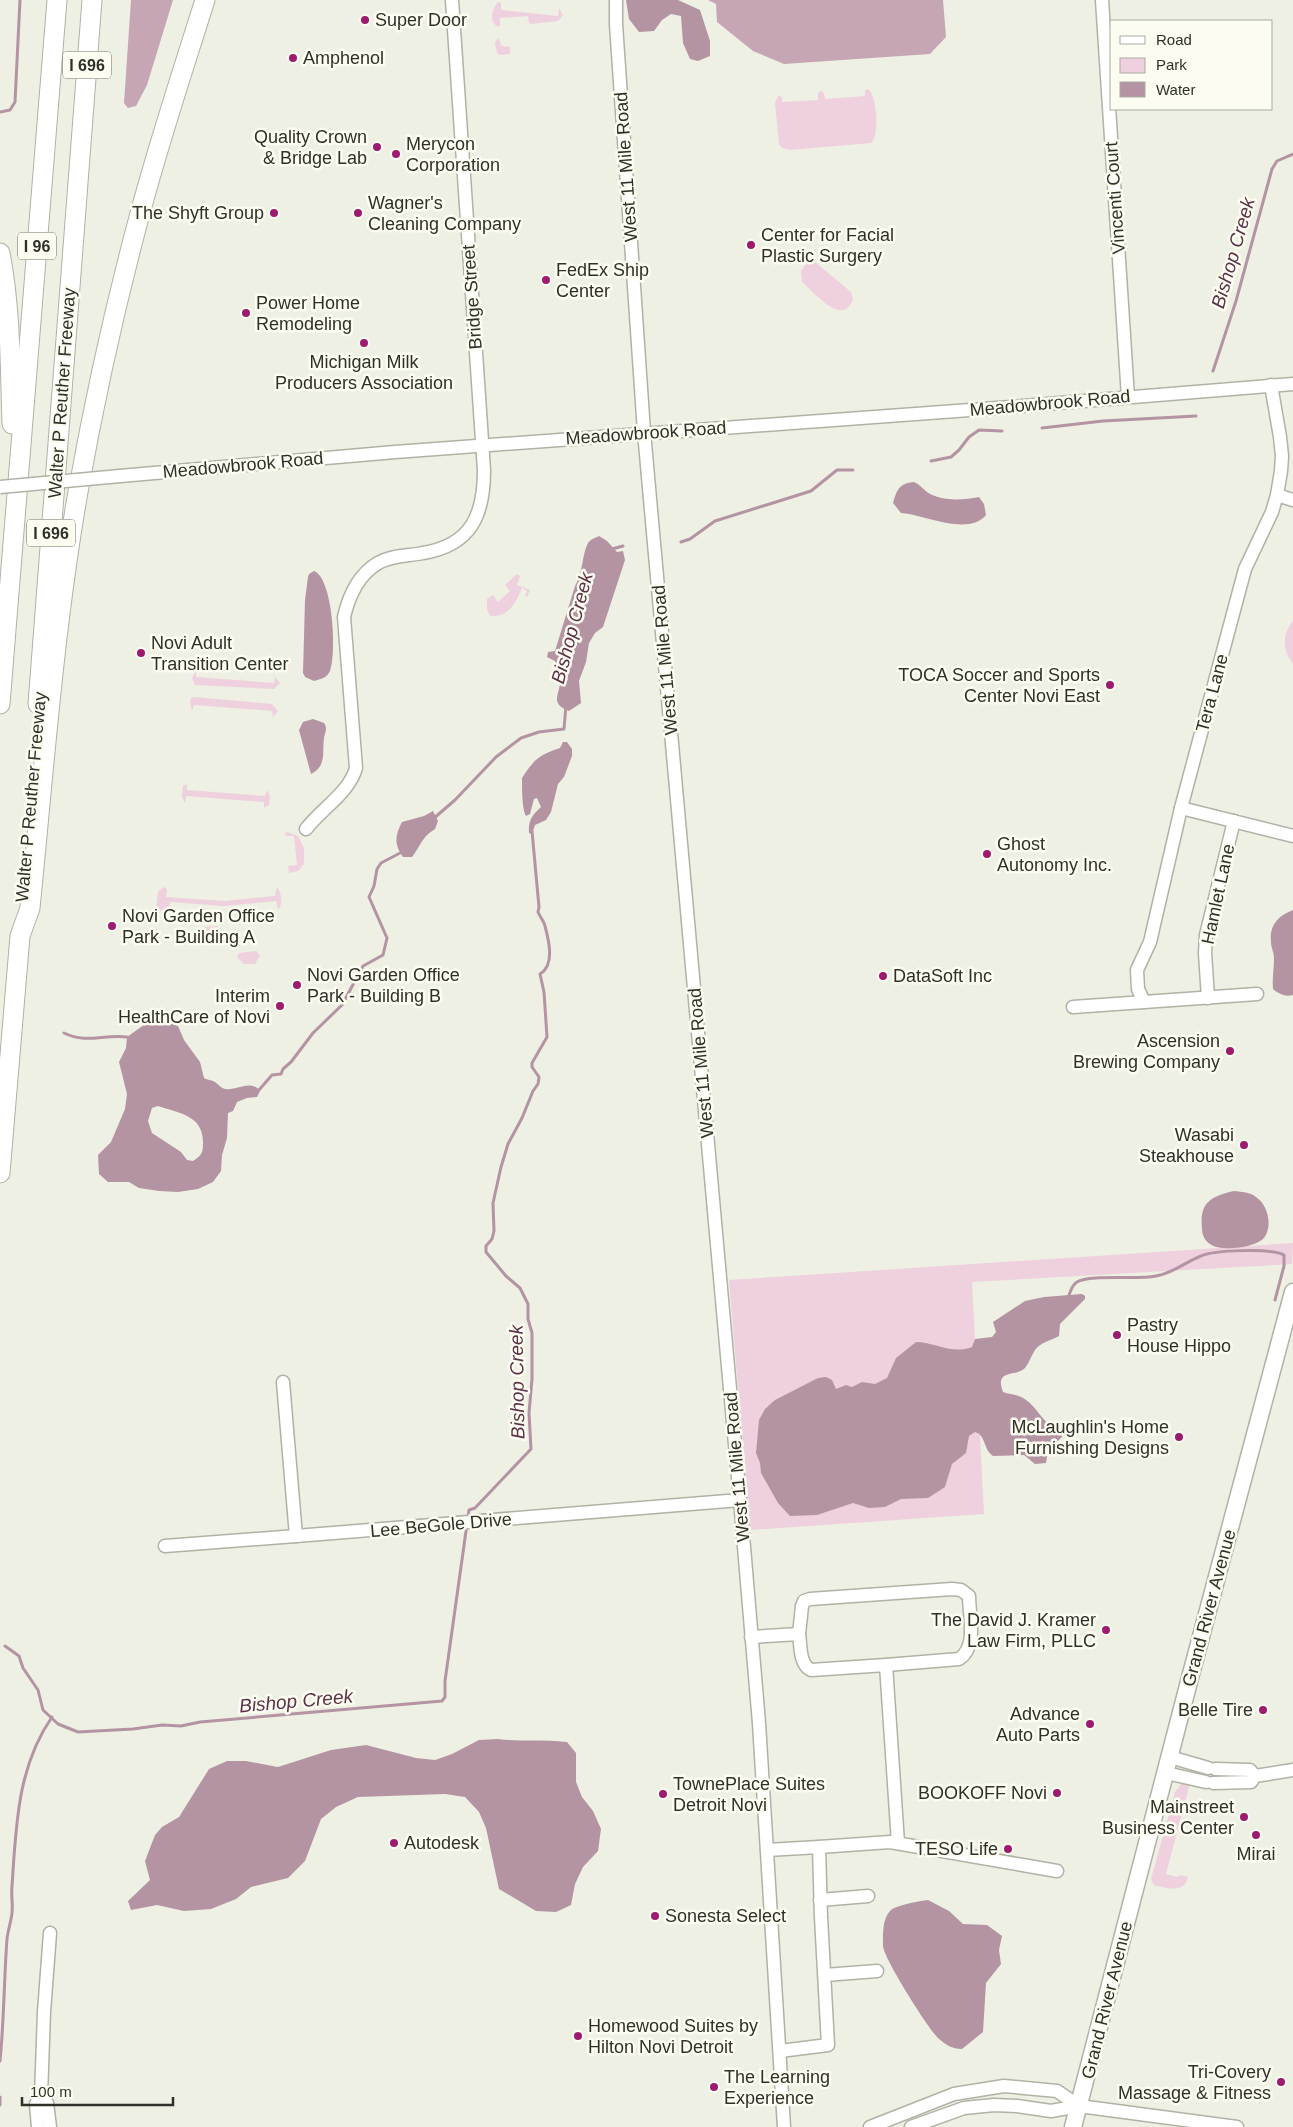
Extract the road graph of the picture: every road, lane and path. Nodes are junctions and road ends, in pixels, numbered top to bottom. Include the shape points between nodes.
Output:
1 (57, 0) edge
2 (92, 0) edge
3 (205, 0) edge
4 (452, 0) edge
5 (616, 0) edge
6 (1102, 0) edge
7 (0, 254) edge
8 (1293, 384) edge
9 (1271, 385) junction
10 (1128, 397) junction
11 (644, 432) junction
12 (482, 445) junction
13 (8, 489) edge
14 (1277, 496) junction
15 (1293, 500) edge
16 (0, 704) edge
17 (1181, 808) junction
18 (1234, 821) junction
19 (306, 828) dead end
20 (1293, 836) edge
21 (20, 936) junction
22 (1257, 994) dead end
23 (1208, 998) junction
24 (1144, 1002) junction
25 (1073, 1007) dead end
26 (0, 1172) edge
27 (1293, 1292) edge
28 (283, 1382) dead end
29 (740, 1500) junction
30 (296, 1536) junction
31 (165, 1546) dead end
32 (799, 1634) junction
33 (752, 1637) junction
34 (886, 1665) junction
35 (1170, 1757) junction
36 (1293, 1770) edge
37 (1166, 1773) junction
38 (1255, 1776) junction
39 (898, 1843) junction
40 (820, 1847) junction
41 (767, 1850) junction
42 (1057, 1871) dead end
43 (868, 1896) dead end
44 (820, 1900) junction
45 (50, 1933) dead end
46 (877, 1971) dead end
47 (825, 1975) junction
48 (780, 2051) junction
49 (41, 2096) junction
50 (1079, 2106) junction
51 (38, 2127) edge
52 (50, 2127) edge
53 (784, 2127) edge
54 (870, 2127) edge
55 (911, 2127) edge
56 (1074, 2127) edge
57 (1236, 2127) edge

1 - 13 highway, I 96
2 - 21 highway, Walter P Reuther Freeway / I 696
3 - 21 highway via 141,209 78,492 58,630 30,908
4 - 12 street, Bridge Street
5 - 11 street, West 11 Mile Road
6 - 10 street, Vincenti Court
7 - 13 highway via 9,329
8 - 9 street, Meadowbrook Road
9 - 10 street, Meadowbrook Road
9 - 14 street, Tera Lane via 1282,456
10 - 11 street, Meadowbrook Road
11 - 12 street, Meadowbrook Road
11 - 29 street, West 11 Mile Road
12 - 13 street, Meadowbrook Road, bridge via 120,476
12 - 19 street, Bridge Street via 484,495 473,525 445,548 378,563 363,575 351,594 344,623 356,768 347,787
13 - 16 highway, I 96
14 - 15 street
14 - 17 street, Tera Lane via 1245,569
17 - 18 street
17 - 24 street, Tera Lane via 1150,942 1137,970 1138,989
18 - 20 street
18 - 23 street, Hamlet Lane via 1206,936
21 - 26 highway
22 - 23 street
23 - 24 street
24 - 25 street
27 - 35 main road, Grand River Avenue
28 - 30 street
29 - 30 street, Lee BeGole Drive
29 - 33 street, West 11 Mile Road
30 - 31 street, Lee BeGole Drive
32 - 33 street
32 - 34 street via 802,1661 811,1670
32 - 34 street via 802,1606 810,1599 952,1589 961,1590 968,1596 970,1644 967,1654 959,1659
33 - 41 street, West 11 Mile Road
34 - 39 street
35 - 37 main road, Grand River Avenue
35 - 38 street via 1212,1768 1250,1770
36 - 38 street
37 - 38 street via 1210,1782 1251,1782
37 - 50 main road, Grand River Avenue
39 - 40 street
39 - 42 street
40 - 41 street
40 - 44 street
41 - 48 street, West 11 Mile Road
43 - 44 street
44 - 47 street
45 - 49 street
46 - 47 street
47 - 48 street via 828,2045
48 - 53 street, West 11 Mile Road
49 - 51 street via 36,2104
49 - 52 street via 47,2103
50 - 54 street via 1057,2091 1004,2086 954,2094
50 - 55 street via 1051,2111 1017,2106 977,2106
50 - 56 main road, Grand River Avenue
50 - 57 street

